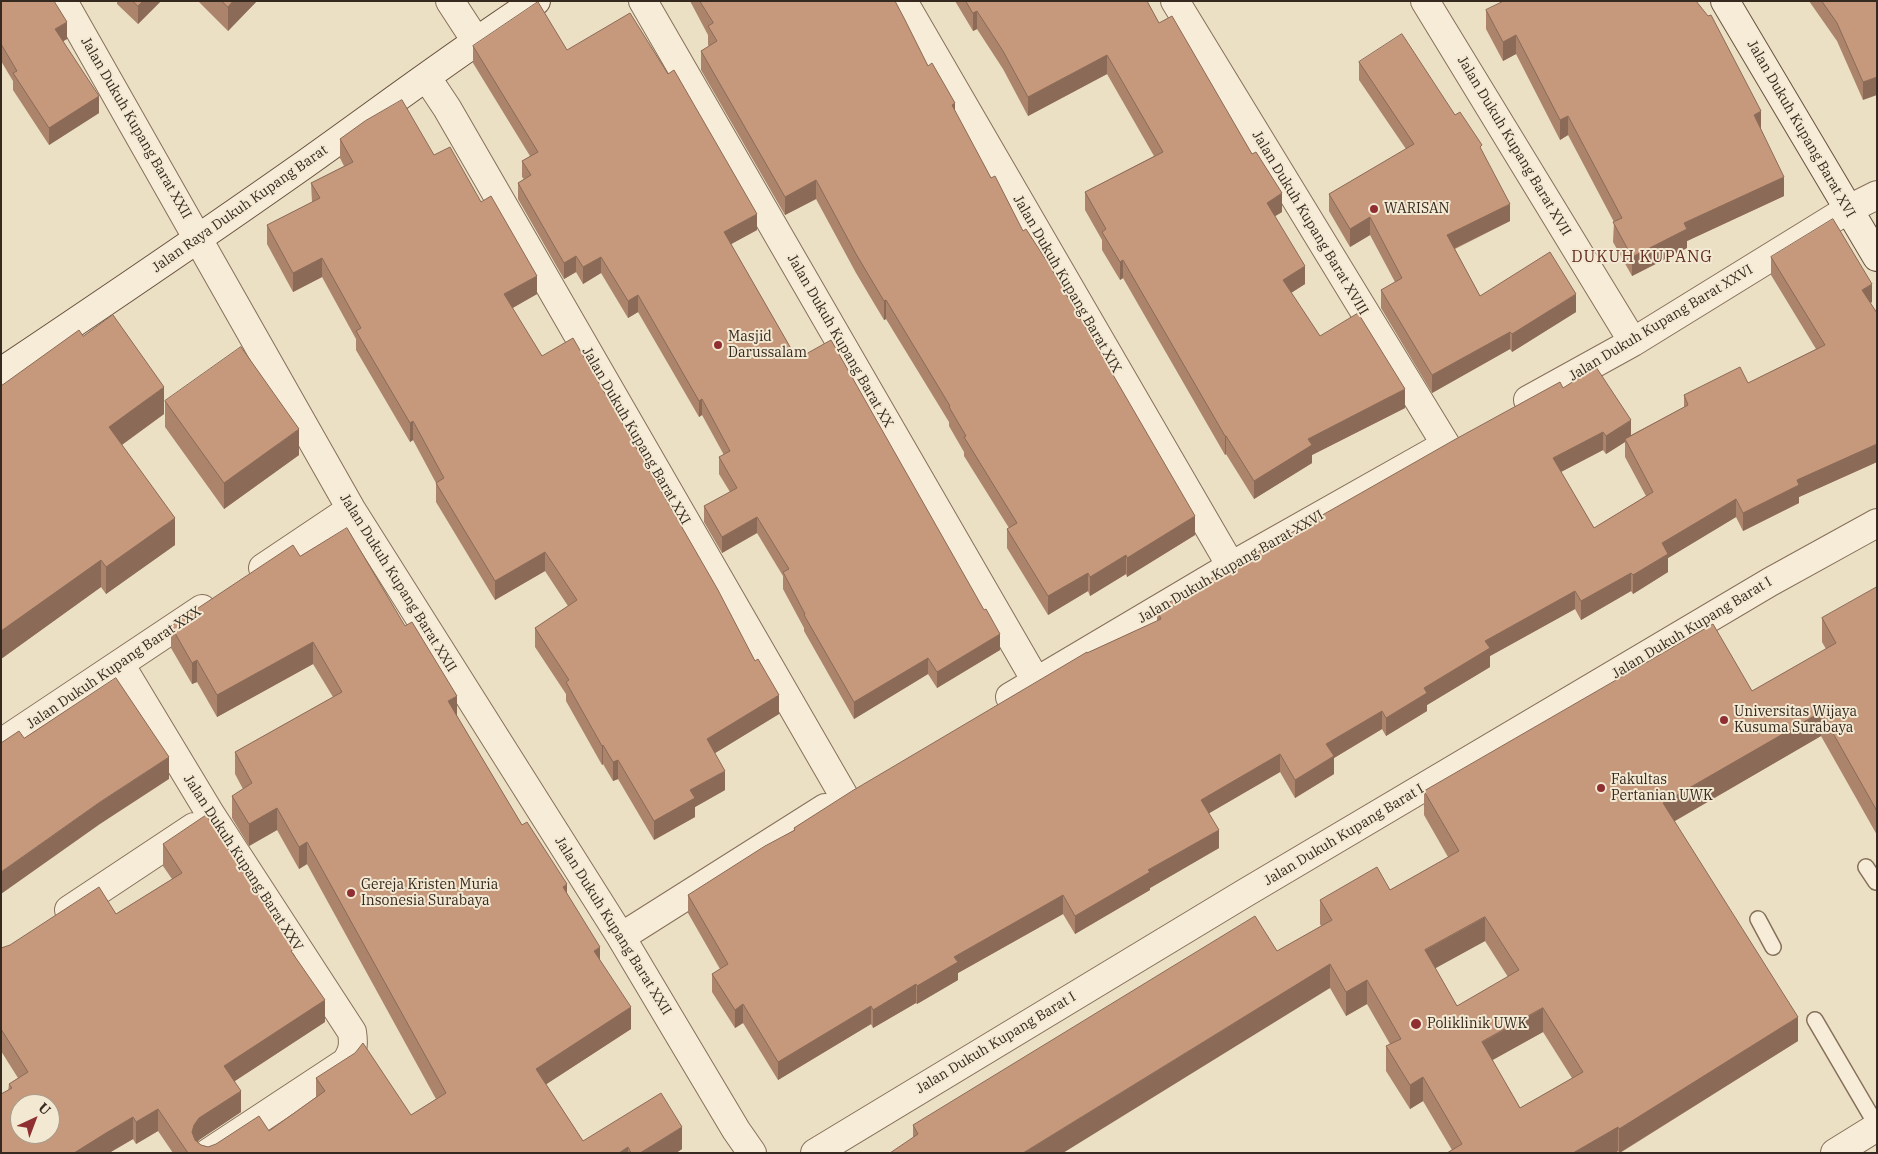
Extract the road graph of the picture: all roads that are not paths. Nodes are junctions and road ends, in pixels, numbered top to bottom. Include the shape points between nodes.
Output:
1 (63, 1) edge
2 (450, 1) edge
3 (536, 1) edge
4 (643, 1) edge
5 (903, 1) edge
6 (1175, 1) edge
7 (1425, 1) edge
8 (1725, 1) edge
9 (476, 41) junction
10 (427, 78) junction
11 (1877, 195) edge
12 (1848, 210) junction
13 (199, 239) junction
14 (1877, 257) edge
15 (1634, 342) junction
16 (1, 372) edge
17 (1505, 412) edge
18 (1471, 431) edge
19 (1446, 445) junction
20 (351, 509) junction
21 (1877, 524) edge
22 (1231, 566) junction
23 (120, 664) junction
24 (1036, 682) junction
25 (986, 711) edge
26 (1, 743) edge
27 (869, 781) edge
28 (844, 796) junction
29 (211, 815) junction
30 (1866, 866) dead end
31 (1876, 882) edge
32 (1758, 919) dead end
33 (45, 926) edge
34 (621, 937) junction
35 (1773, 947) dead end
36 (1815, 1020) dead end
37 (1877, 1127) edge
38 (1848, 1149) edge
39 (208, 1153) edge
40 (752, 1153) edge
41 (815, 1153) edge

1 - 13 street, Jalan Dukuh Kupang Barat XXII
2 - 9 street
3 - 9 street, Jalan Raya Dukuh Kupang Barat
4 - 24 street, Jalan Dukuh Kupang Barat XX
5 - 22 street, Jalan Dukuh Kupang Barat XIX
6 - 19 street, Jalan Dukuh Kupang Barat XVIII
7 - 15 street, Jalan Dukuh Kupang Barat XVII
8 - 12 street, Jalan Dukuh Kupang Barat XVI
9 - 10 street, Jalan Raya Dukuh Kupang Barat
10 - 13 street, Jalan Raya Dukuh Kupang Barat
10 - 28 street, Jalan Dukuh Kupang Barat XXI
11 - 12 street, Jalan Dukuh Kupang Barat XXVI
12 - 14 street, Jalan Dukuh Kupang Barat XVI
12 - 15 street, Jalan Dukuh Kupang Barat XXVI
13 - 16 street, Jalan Raya Dukuh Kupang Barat
13 - 20 street, Jalan Dukuh Kupang Barat XXII
15 - 17 street, Jalan Dukuh Kupang Barat XXVI
18 - 19 street, Jalan Dukuh Kupang Barat XXVI
19 - 22 street, Jalan Dukuh Kupang Barat XXVI
20 - 23 street, Jalan Dukuh Kupang Barat XXX
20 - 34 street, Jalan Dukuh Kupang Barat XXII
21 - 41 street, Jalan Dukuh Kupang Barat I via 1770,582
22 - 24 street, Jalan Dukuh Kupang Barat XXVI
23 - 26 street, Jalan Dukuh Kupang Barat XXX
23 - 29 street, Jalan Dukuh Kupang Barat XXV
24 - 25 street, Jalan Dukuh Kupang Barat XXVI
27 - 28 street
28 - 34 street
29 - 33 street
29 - 39 street, Jalan Dukuh Kupang Barat XXV via 352,1032 354,1044 346,1062
30 - 31 lane
32 - 35 lane
34 - 40 street, Jalan Dukuh Kupang Barat XXII
36 - 37 lane
37 - 38 street

